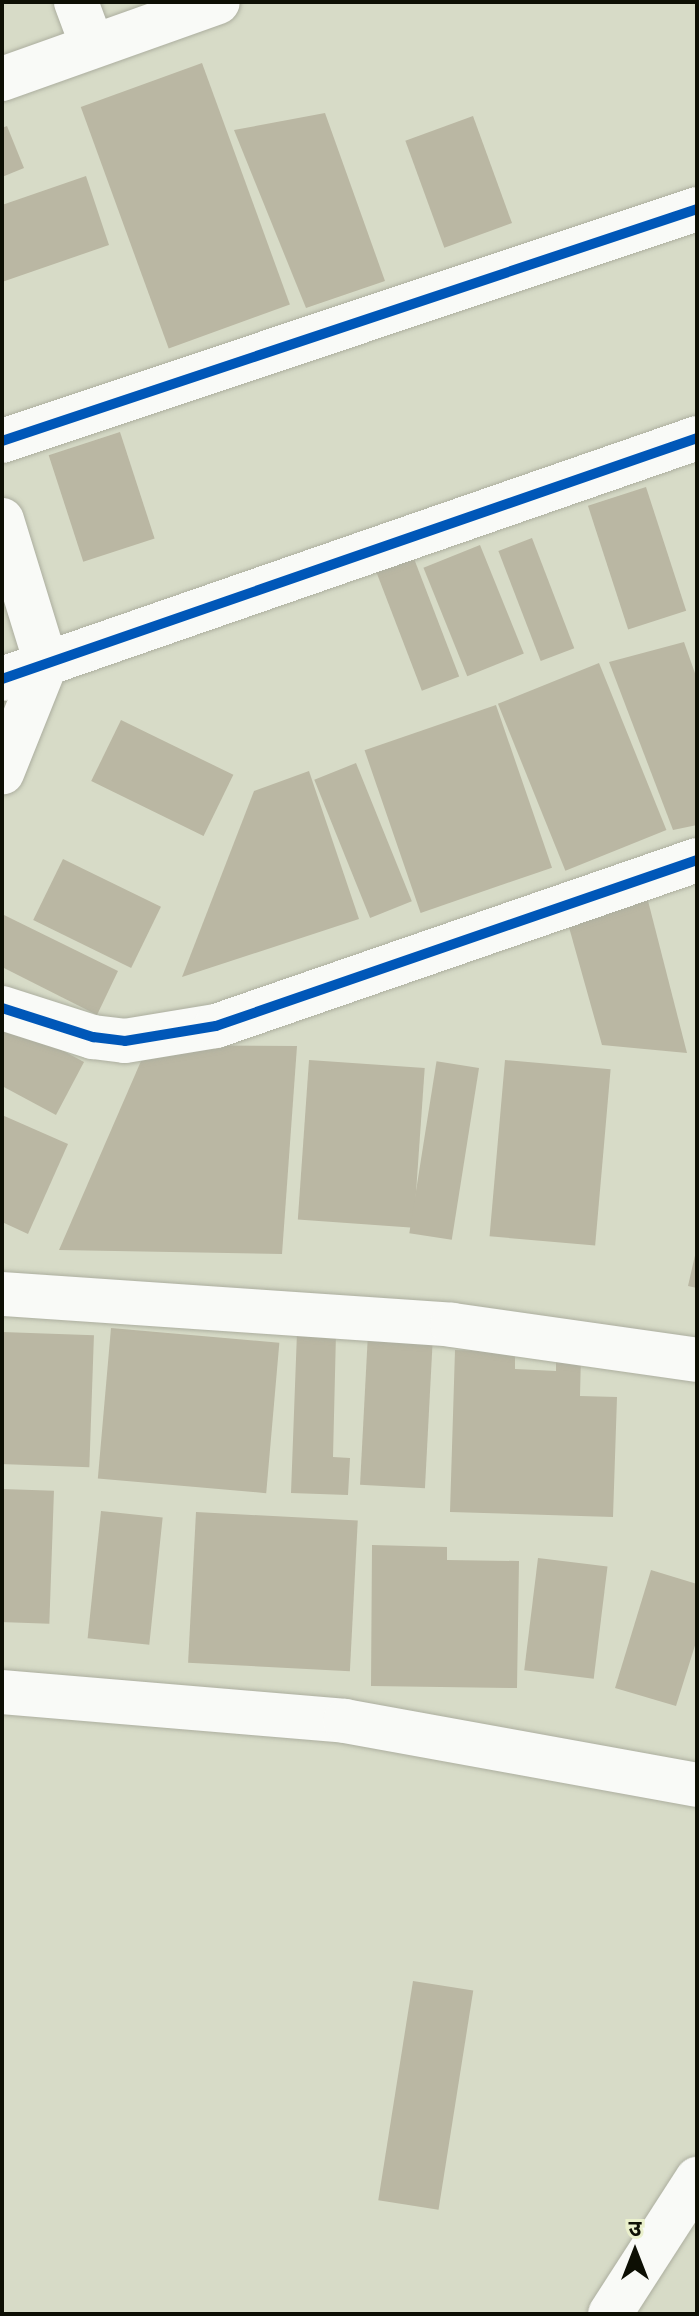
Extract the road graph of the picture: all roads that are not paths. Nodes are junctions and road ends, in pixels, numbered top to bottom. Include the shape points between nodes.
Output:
1 (133, 2) edge
2 (218, 2) edge
3 (84, 22) edge
4 (2, 49) edge
5 (2, 79) edge
6 (697, 209) edge
7 (697, 438) edge
8 (2, 441) edge
9 (2, 520) edge
10 (46, 663) junction
11 (2, 679) edge
12 (2, 773) edge
13 (697, 860) edge
14 (2, 1008) edge
15 (2, 1294) edge
16 (697, 1360) edge
17 (2, 1692) edge
18 (697, 1785) edge
19 (697, 2179) edge
20 (610, 2314) edge

1 - 3 street
2 - 3 street
3 - 4 street
3 - 5 street
6 - 8 street
7 - 10 street
9 - 10 street
10 - 11 street
10 - 12 street
13 - 14 street via 216,1026 125,1041 93,1037
15 - 16 street via 452,1325
17 - 18 street via 345,1721
19 - 20 street

